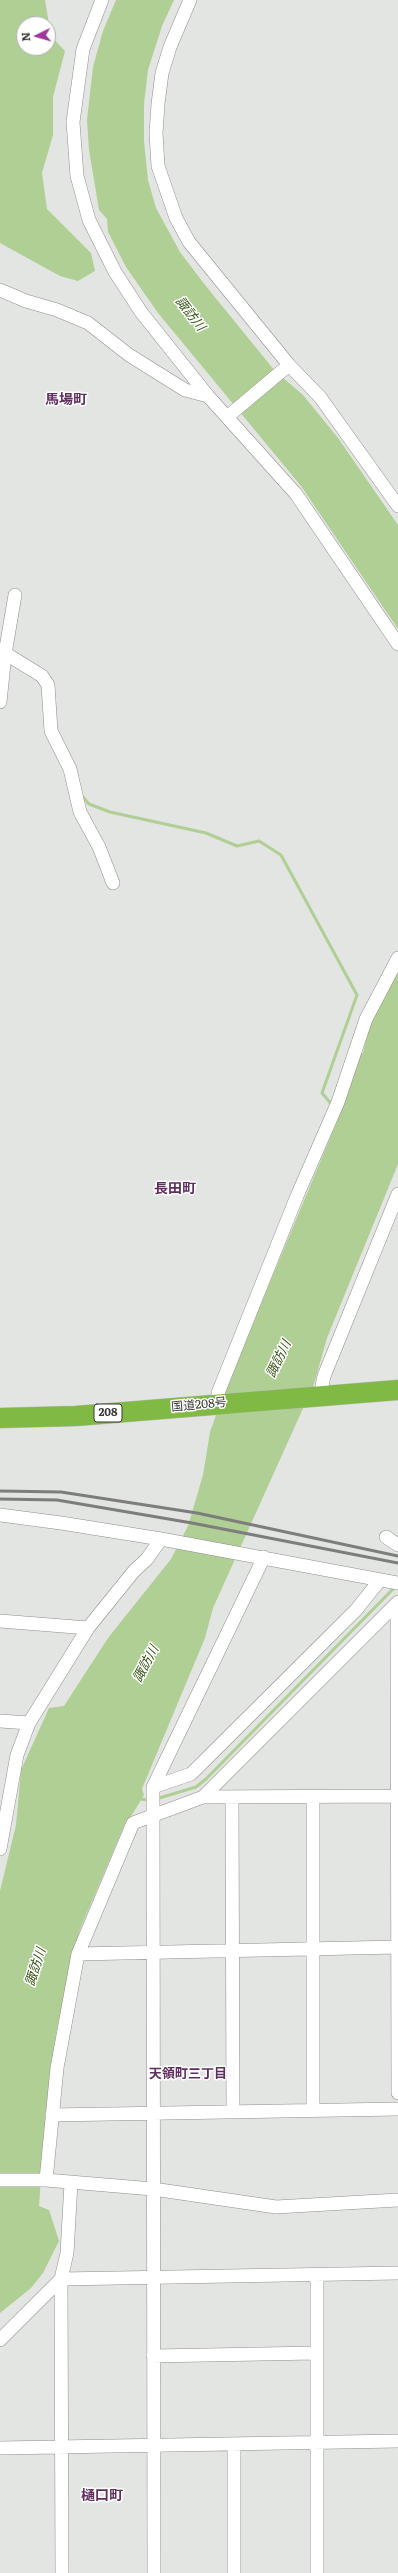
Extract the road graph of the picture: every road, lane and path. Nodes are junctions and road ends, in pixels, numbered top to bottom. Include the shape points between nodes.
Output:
1 (102, 0) edge
2 (190, 0) edge
3 (0, 290) edge
4 (289, 365) junction
5 (208, 396) junction
6 (227, 417) junction
7 (398, 506) edge
8 (15, 595) dead end
9 (398, 644) edge
10 (2, 652) edge
11 (0, 702) edge
12 (113, 883) dead end
13 (398, 958) edge
14 (398, 1194) edge
15 (398, 1390) edge
16 (314, 1396) junction
17 (220, 1403) junction
18 (0, 1418) edge
19 (0, 1515) edge
20 (386, 1537) dead end
21 (161, 1539) junction
22 (398, 1545) edge
23 (264, 1557) junction
24 (380, 1580) junction
25 (398, 1583) edge
26 (397, 1603) edge
27 (0, 1621) edge
28 (88, 1628) junction
29 (398, 1670) edge
30 (0, 1721) edge
31 (29, 1723) junction
32 (154, 1787) junction
33 (397, 1796) edge
34 (203, 1797) junction
35 (313, 1797) junction
36 (232, 1798) junction
37 (153, 1816) junction
38 (3, 1821) edge
39 (0, 1849) edge
40 (397, 1947) edge
41 (313, 1948) junction
42 (232, 1950) junction
43 (154, 1952) junction
44 (78, 1954) junction
45 (398, 2093) edge
46 (398, 2109) edge
47 (313, 2111) junction
48 (233, 2112) junction
49 (152, 2113) junction
50 (52, 2115) junction
51 (0, 2180) edge
52 (45, 2180) junction
53 (71, 2183) junction
54 (154, 2189) junction
55 (398, 2200) edge
56 (398, 2273) edge
57 (317, 2275) junction
58 (61, 2279) junction
59 (153, 2279) junction
60 (0, 2340) edge
61 (316, 2353) junction
62 (153, 2356) junction
63 (398, 2441) edge
64 (317, 2442) junction
65 (234, 2444) junction
66 (154, 2445) junction
67 (61, 2447) junction
68 (0, 2448) edge
69 (62, 2573) edge
70 (154, 2573) edge
71 (234, 2573) edge
72 (317, 2573) edge

1 - 5 street via 83,49 75,92 73,122 77,176 89,220 115,272 140,312
2 - 4 street via 180,18 162,73 156,133 162,178 176,218 189,242
3 - 5 street via 26,302 57,310 88,323 129,355 185,390
4 - 6 street
4 - 7 street via 320,397
5 - 6 street
6 - 9 street via 296,494
8 - 10 street
10 - 11 street
10 - 12 street via 42,676 48,685 51,731 70,769 80,812 100,847
13 - 17 street via 366,1018 338,1102 218,1393
14 - 16 street
15 - 16 highway, 国道208号 / 208
16 - 17 highway, 国道208号 / 208
17 - 18 highway, 国道208号 / 208 via 76,1416
19 - 21 street
20 - 22 street
21 - 23 street
21 - 28 street via 148,1559 134,1571
23 - 24 street
23 - 32 street
24 - 25 street
24 - 32 street via 356,1610 191,1774
26 - 29 street
26 - 34 street
27 - 28 street
28 - 31 street
29 - 33 street
30 - 31 street
31 - 38 street via 17,1755
32 - 37 street
33 - 35 street
33 - 40 street
34 - 36 street
34 - 37 street
35 - 36 street
35 - 41 street
36 - 42 street
37 - 43 street
37 - 44 street via 133,1823
38 - 39 street
40 - 41 street
40 - 45 street
41 - 42 street
41 - 47 street
42 - 43 street
42 - 48 street
43 - 44 street
43 - 49 street
44 - 50 street via 57,2068
46 - 47 street
47 - 48 street
48 - 49 street
49 - 50 street
49 - 54 street
50 - 52 street
51 - 52 street
52 - 53 street
53 - 54 street
53 - 58 street via 67,2254
54 - 55 street via 276,2206
54 - 59 street
56 - 57 street
57 - 59 street
57 - 61 street
58 - 59 street
58 - 60 street
58 - 67 street
59 - 62 street
61 - 62 street
61 - 64 street
62 - 66 street
63 - 64 street
64 - 65 street
64 - 72 street
65 - 66 street
65 - 71 street
66 - 67 street
66 - 70 street
67 - 68 street
67 - 69 street

